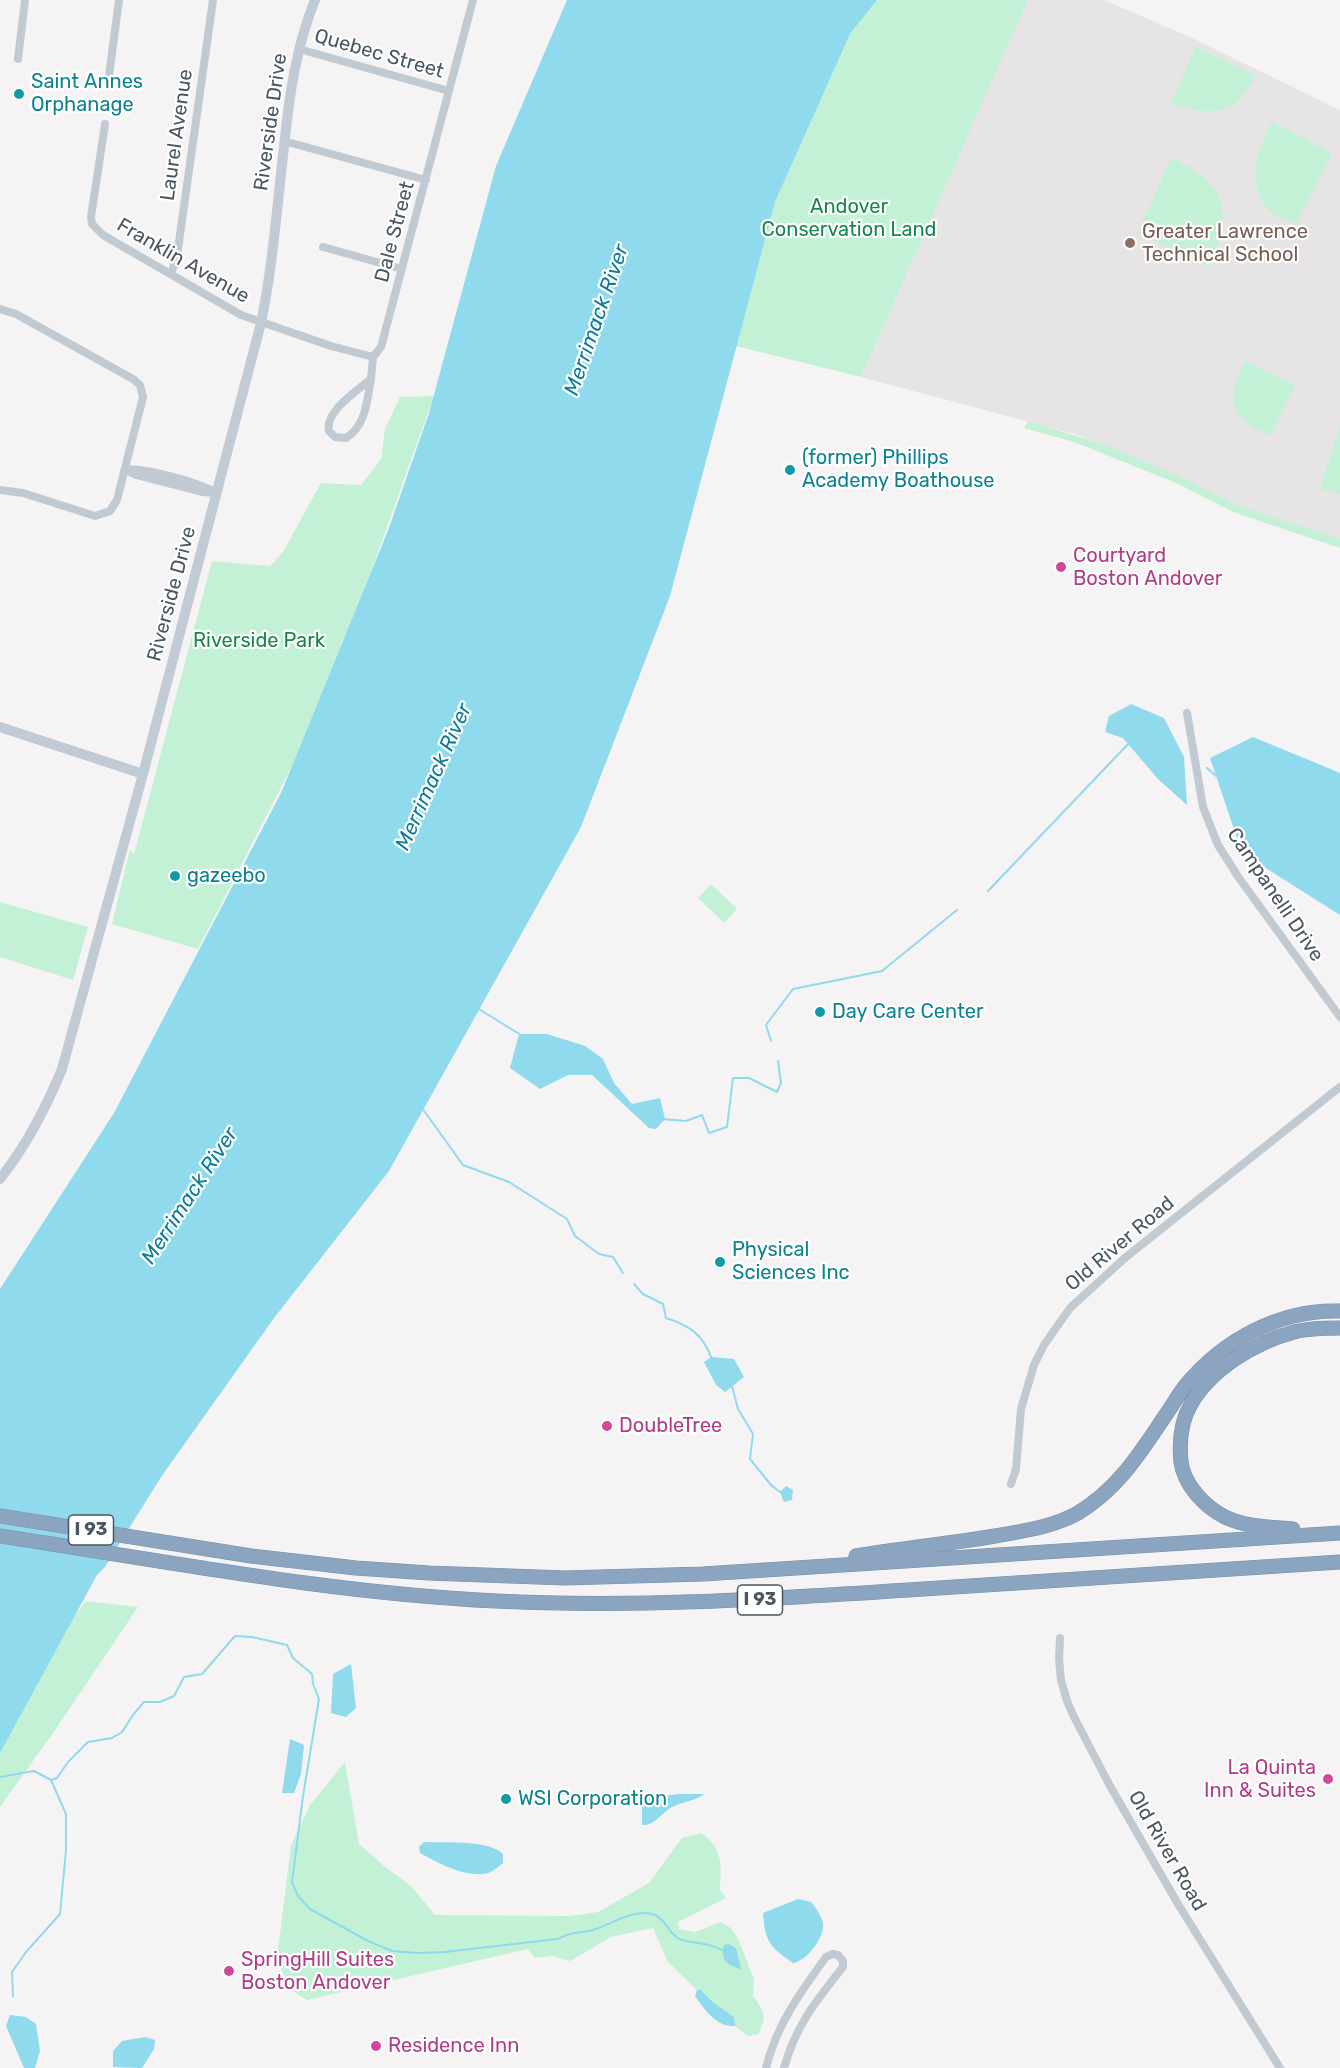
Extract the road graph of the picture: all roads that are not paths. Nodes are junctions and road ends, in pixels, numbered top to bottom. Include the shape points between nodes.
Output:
1 (26, 0) edge
2 (119, 0) edge
3 (213, 0) edge
4 (315, 0) edge
5 (473, 0) edge
6 (300, 49) junction
7 (18, 59) dead end
8 (109, 76) dead end
9 (449, 91) junction
10 (105, 124) dead end
11 (284, 141) junction
12 (426, 180) junction
13 (323, 247) dead end
14 (402, 269) junction
15 (171, 274) junction
16 (0, 309) edge
17 (261, 323) junction
18 (373, 357) junction
19 (371, 379) junction
20 (125, 469) junction
21 (0, 490) edge
22 (217, 493) junction
23 (1187, 713) dead end
24 (0, 727) edge
25 (143, 774) junction
26 (1340, 1017) edge
27 (1340, 1087) edge
28 (0, 1179) edge
29 (1340, 1311) edge
30 (1340, 1328) edge
31 (1011, 1484) dead end
32 (0, 1516) edge
33 (1337, 1533) edge
34 (0, 1536) edge
35 (1340, 1562) edge
36 (790, 1568) junction
37 (1060, 1638) dead end
38 (766, 2068) edge
39 (784, 2068) edge
40 (1280, 2068) edge

1 - 7 street
2 - 8 street
3 - 15 street, Laurel Avenue
4 - 6 main road, Riverside Drive
5 - 9 street, Dale Street
6 - 9 street, Quebec Street
6 - 11 main road, Riverside Drive
9 - 12 street, Dale Street
10 - 15 street, Franklin Avenue via 94,182 92,224 103,235
11 - 12 street
11 - 17 main road, Riverside Drive via 272,263
12 - 14 street, Dale Street
13 - 14 street
14 - 18 street, Dale Street via 381,347
15 - 17 street, Franklin Avenue
16 - 20 street via 16,314 140,385 142,402
17 - 18 street
17 - 22 main road, Riverside Drive
18 - 19 street, Dale Street
19 - 19 street, Dale Street via 359,426 349,437 335,437 328,429 330,417
20 - 21 street via 115,505 100,516
20 - 22 street via 136,475
22 - 25 main road, Riverside Drive
23 - 26 street, Campanelli Drive via 1203,807 1218,844
24 - 25 main road
25 - 28 main road, Riverside Drive via 62,1069 27,1141
27 - 31 street, Old River Road via 1125,1257 1070,1308 1034,1365 1021,1408 1016,1469
29 - 36 highway via 1291,1316 1222,1350 1184,1387 1126,1473 1077,1514 1057,1523 1011,1533
30 - 33 highway via 1311,1328 1278,1337 1218,1372 1191,1403 1180,1453 1189,1484 1198,1497 1224,1517 1258,1526
32 - 36 highway, I 93 via 251,1556 356,1568 565,1578
33 - 36 highway, I 93
34 - 35 highway, I 93 via 370,1592 604,1604 746,1601
37 - 40 street, Old River Road via 1062,1680 1074,1717 1178,1904
38 - 39 street via 795,1999 825,1957 838,1955 843,1967 808,2012

